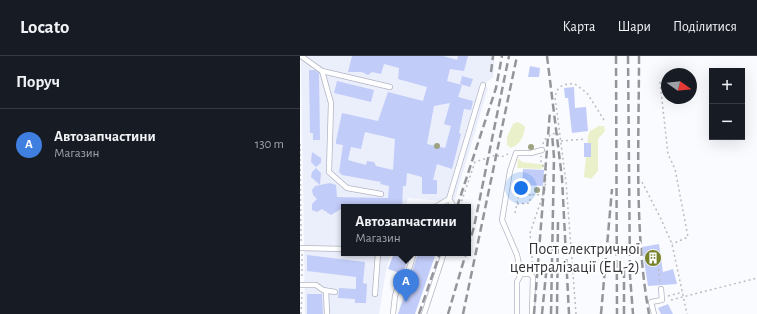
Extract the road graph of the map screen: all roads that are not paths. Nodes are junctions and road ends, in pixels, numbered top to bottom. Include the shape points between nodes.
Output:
1 (301, 56) edge
2 (309, 56) edge
3 (309, 62) junction
4 (322, 71) junction
5 (483, 85) dead end
6 (390, 87) dead end
7 (542, 150) road end
8 (381, 194) dead end
9 (448, 199) junction
10 (440, 204) edge
11 (452, 204) edge
12 (301, 248) edge
13 (341, 248) edge
14 (378, 256) edge
15 (413, 256) edge
16 (443, 256) edge
17 (521, 274) junction
18 (301, 285) edge
19 (661, 288) road end
20 (326, 291) junction
21 (335, 292) dead end
22 (375, 294) dead end
23 (326, 314) edge
24 (393, 314) edge
25 (424, 314) edge
26 (517, 314) edge
27 (532, 314) edge
28 (654, 314) edge

1 - 3 lane
2 - 3 lane
3 - 4 lane
4 - 6 lane
4 - 8 lane via 331,102 329,172 347,188
5 - 9 lane
7 - 17 lane via 516,153 510,171 502,220 517,255
9 - 10 lane
9 - 11 lane
12 - 13 lane
14 - 22 lane
15 - 24 lane via 407,275 399,283
16 - 25 lane
17 - 26 lane via 517,282
17 - 27 lane via 530,274 533,277
18 - 20 lane via 316,285
19 - 28 lane via 662,300 651,302
20 - 21 lane
20 - 23 lane

